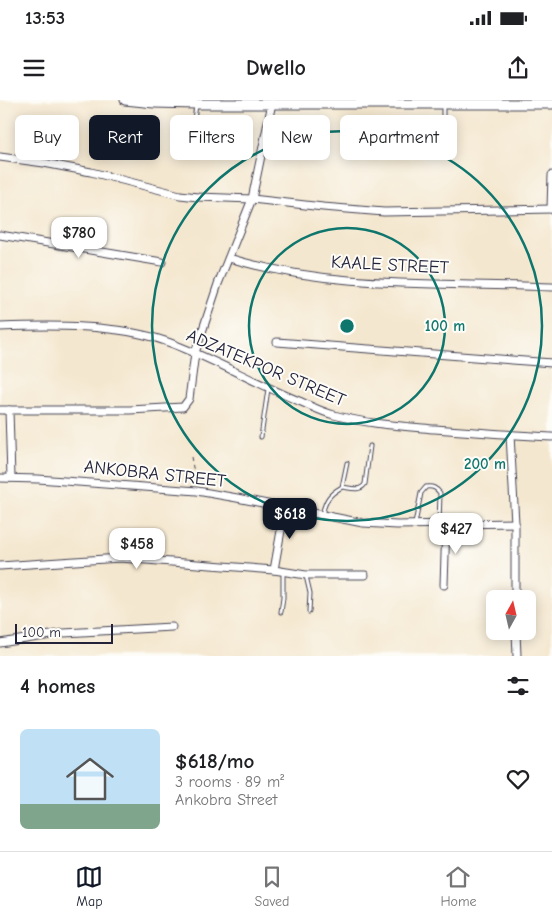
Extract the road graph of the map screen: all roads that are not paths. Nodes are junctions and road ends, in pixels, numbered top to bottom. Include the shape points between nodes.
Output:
1 (125, 100) edge
2 (249, 102) edge
3 (539, 102) edge
4 (272, 103) junction
5 (196, 104) junction
6 (552, 104) edge
7 (443, 105) junction
8 (194, 115) edge
9 (442, 115) edge
10 (0, 157) edge
11 (552, 175) edge
12 (252, 199) junction
13 (551, 209) edge
14 (0, 235) edge
15 (229, 258) junction
16 (162, 262) dead end
17 (552, 287) edge
18 (0, 327) edge
19 (277, 342) dead end
20 (195, 353) junction
21 (552, 363) edge
22 (269, 389) junction
23 (0, 410) edge
24 (9, 410) junction
25 (510, 435) junction
26 (261, 437) dead end
27 (552, 437) edge
28 (370, 446) dead end
29 (347, 463) dead end
30 (0, 478) edge
31 (11, 478) junction
32 (342, 487) junction
33 (285, 508) junction
34 (322, 515) junction
35 (515, 523) junction
36 (415, 525) junction
37 (443, 525) junction
38 (0, 566) edge
39 (274, 570) junction
40 (283, 571) junction
41 (306, 575) junction
42 (365, 575) dead end
43 (444, 585) dead end
44 (515, 590) edge
45 (281, 612) dead end
46 (309, 612) dead end
47 (172, 627) dead end
48 (516, 640) edge
49 (0, 643) edge
50 (517, 656) edge

1 - 5 street
2 - 4 street
2 - 5 street
3 - 6 street
3 - 7 street
4 - 7 street
4 - 12 street
5 - 8 lane
7 - 9 lane
10 - 12 street via 92,172 180,194
11 - 13 street
12 - 13 street via 384,212
12 - 15 street
14 - 16 street
15 - 17 street, KAALE STREET via 266,269 340,280
15 - 20 street
18 - 20 street, ADZATEKPOR STREET via 127,332 164,340
19 - 21 street
20 - 22 street, ADZATEKPOR STREET
20 - 24 street via 189,399 183,407
22 - 25 street, ADZATEKPOR STREET via 332,415 357,421
22 - 26 lane
23 - 24 street
24 - 31 street
25 - 27 street, ADZATEKPOR STREET
25 - 35 street
28 - 32 lane via 365,484 359,489
29 - 32 lane
30 - 31 street, ANKOBRA STREET
31 - 33 street, ANKOBRA STREET via 197,491
32 - 34 lane via 331,493
33 - 34 street, ANKOBRA STREET
33 - 39 street
34 - 36 street, ANKOBRA STREET via 363,523
35 - 37 street, ANKOBRA STREET
35 - 44 street
36 - 37 street, ANKOBRA STREET
36 - 37 lane via 421,493 432,486 440,493
37 - 43 street
38 - 39 street via 120,558
39 - 40 street
40 - 41 street
40 - 45 lane
41 - 42 street
41 - 46 lane via 310,593
47 - 49 street via 64,633
48 - 50 street

